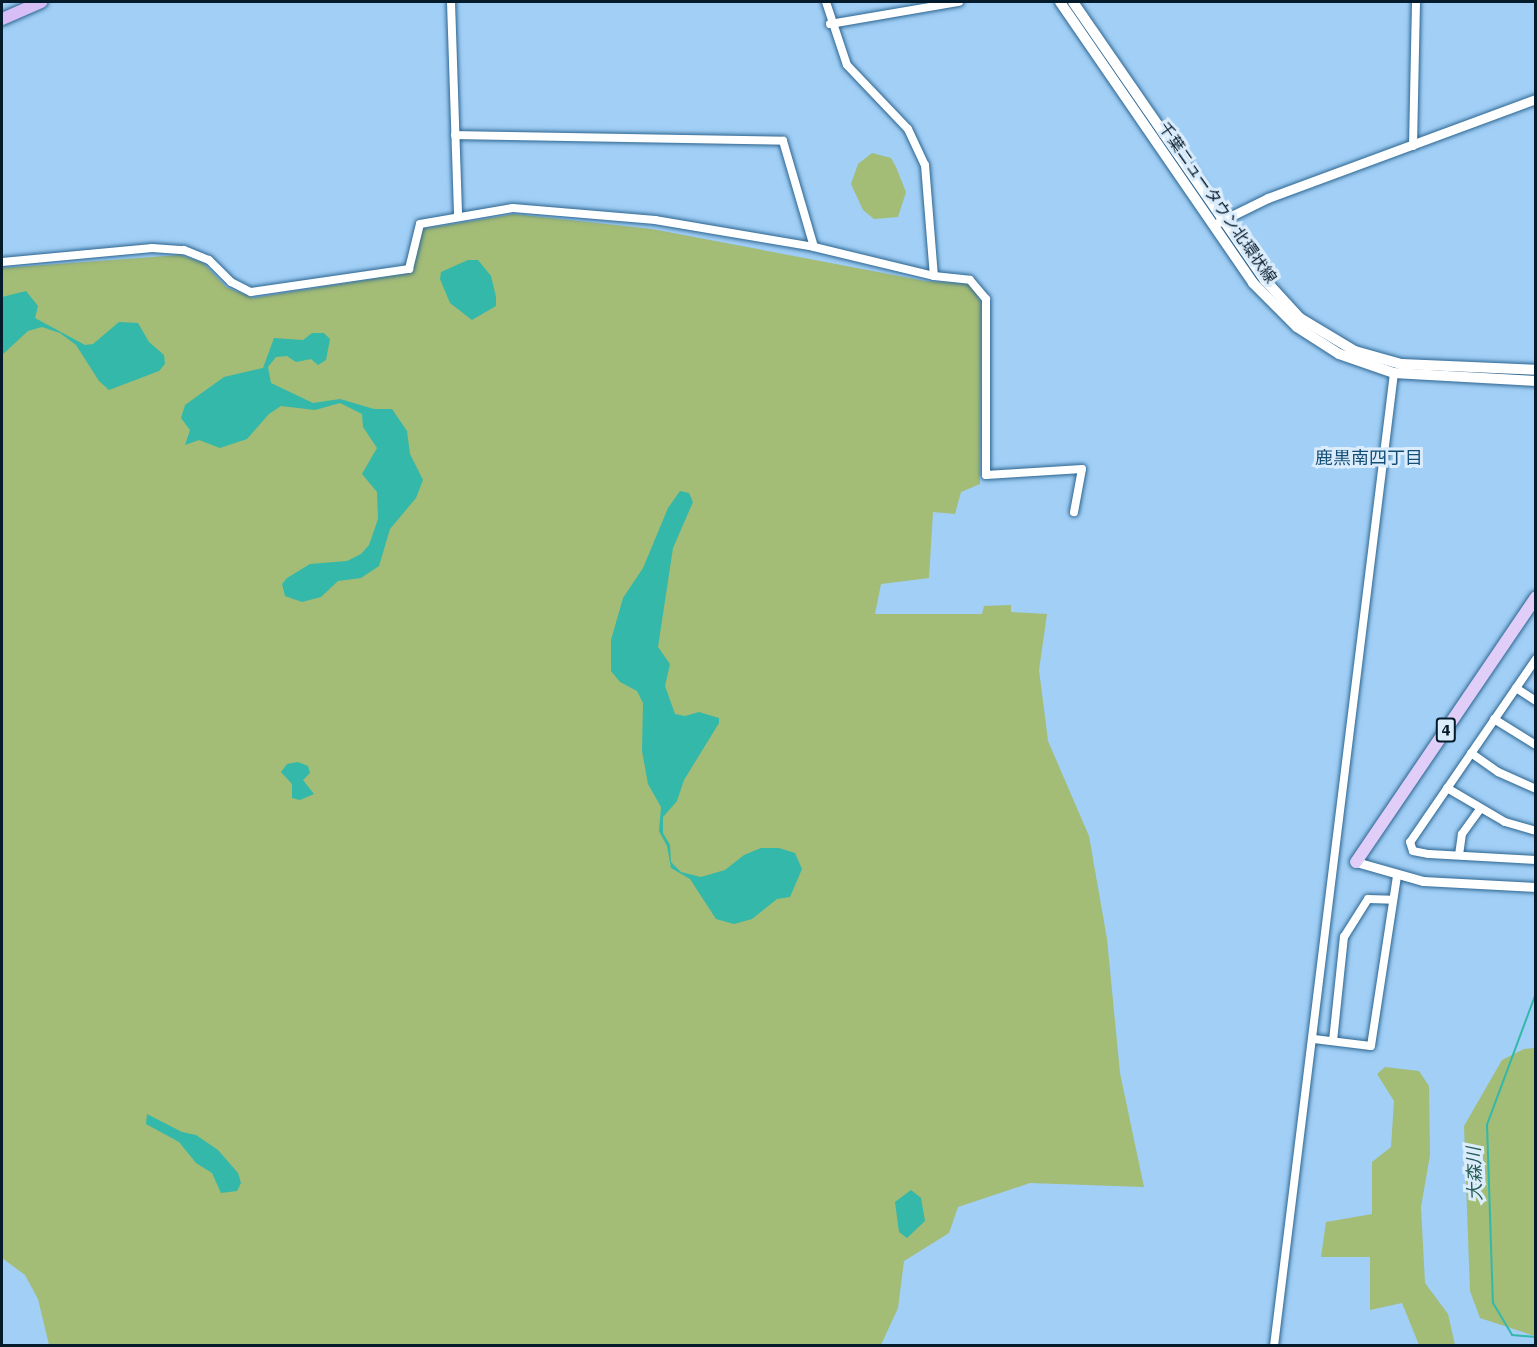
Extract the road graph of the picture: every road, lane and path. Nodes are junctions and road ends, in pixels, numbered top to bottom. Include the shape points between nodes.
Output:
1 (41, 2) edge
2 (451, 2) edge
3 (826, 2) edge
4 (959, 2) edge
5 (1060, 2) edge
6 (1073, 2) edge
7 (1416, 2) edge
8 (2, 19) edge
9 (830, 24) junction
10 (1536, 99) edge
11 (455, 135) junction
12 (1413, 146) junction
13 (458, 217) junction
14 (1218, 223) junction
15 (814, 247) junction
16 (2, 262) edge
17 (934, 276) junction
18 (1536, 370) edge
19 (1394, 373) junction
20 (1536, 381) edge
21 (1074, 512) dead end
22 (1536, 597) edge
23 (1531, 611) edge
24 (1536, 659) edge
25 (1516, 688) junction
26 (1536, 701) edge
27 (1494, 719) junction
28 (1536, 745) edge
29 (1471, 753) junction
30 (1448, 788) junction
31 (1536, 789) edge
32 (1479, 809) junction
33 (1536, 831) edge
34 (1459, 855) junction
35 (1536, 860) edge
36 (1356, 862) joint
37 (1397, 876) junction
38 (1536, 887) edge
39 (1393, 900) junction
40 (1314, 1039) junction
41 (1333, 1041) junction
42 (1274, 1346) edge

1 - 8 highway
2 - 11 street
3 - 9 street
4 - 9 street
5 - 14 main road, 千葉ニュータウン北環状線
6 - 14 main road, 千葉ニュータウン北環状線
7 - 12 street
9 - 17 street via 847,65 908,129 925,165
10 - 12 street
11 - 13 street
11 - 15 street via 783,141
12 - 14 street via 1268,198
13 - 15 street via 513,208 655,220
13 - 16 street via 420,224 409,269 251,292 231,282 209,260 184,250 152,248
14 - 18 main road, 千葉ニュータウン北環状線 via 1300,318 1339,343 1401,364
14 - 19 main road, 千葉ニュータウン北環状線 via 1263,296 1297,327 1339,354
15 - 17 street
17 - 21 street via 970,280 986,300 986,475 1083,469
19 - 20 main road, 千葉ニュータウン北環状線
19 - 40 street
22 - 23 main road, 4
23 - 36 main road, 4
24 - 25 street
25 - 26 street
25 - 27 street
27 - 28 street
27 - 29 street
29 - 30 street
29 - 31 street via 1498,772
30 - 32 street
30 - 34 street via 1410,842 1413,851
32 - 33 street
32 - 34 street via 1462,834
34 - 35 street
36 - 37 street
37 - 38 street via 1444,884
37 - 39 street
39 - 41 street via 1368,898 1344,936
39 - 41 street via 1371,1046
40 - 41 street
40 - 42 street

